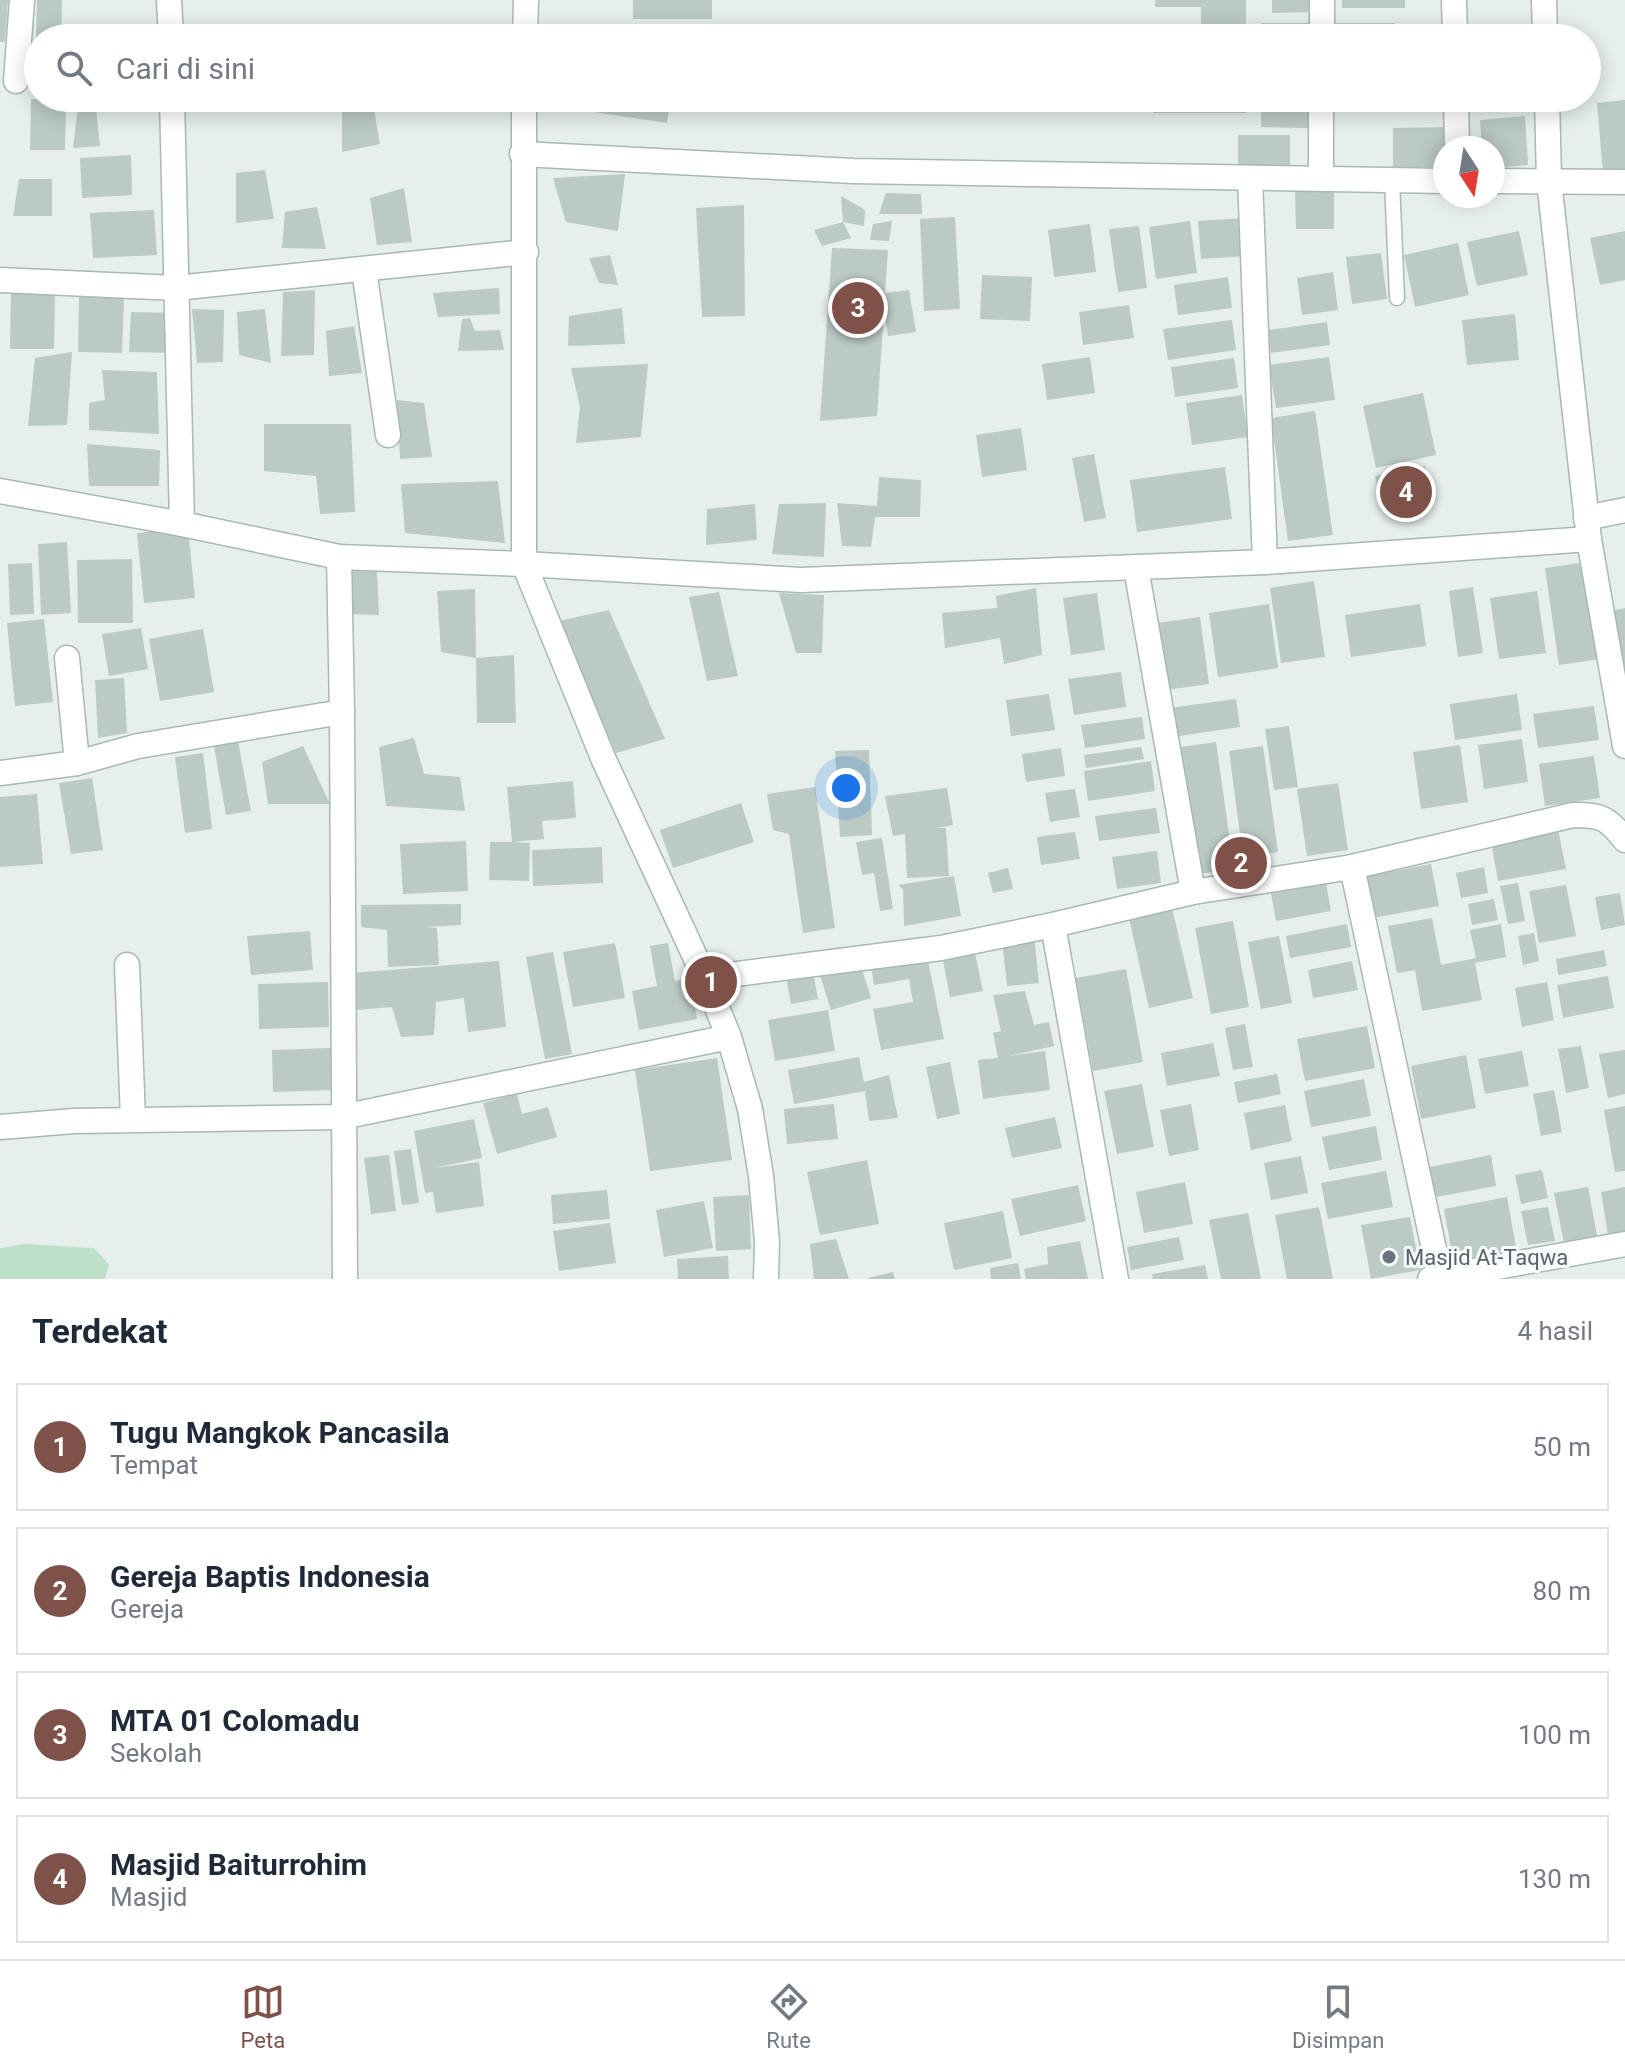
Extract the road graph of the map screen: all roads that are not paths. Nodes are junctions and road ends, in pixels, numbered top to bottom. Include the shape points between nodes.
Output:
1 (22, 0) edge
2 (169, 0) edge
3 (526, 0) edge
4 (1322, 0) edge
5 (1454, 0) edge
6 (1544, 0) edge
7 (170, 24) edge
8 (525, 24) edge
9 (1322, 24) edge
10 (1455, 24) edge
11 (1545, 24) edge
12 (18, 81) edge
13 (172, 112) edge
14 (524, 112) edge
15 (1321, 112) edge
16 (1456, 112) edge
17 (1547, 112) edge
18 (1457, 136) edge
19 (522, 154) junction
20 (1250, 178) junction
21 (1321, 179) junction
22 (1392, 181) junction
23 (1433, 181) edge
24 (1505, 181) edge
25 (1549, 181) junction
26 (1625, 182) edge
27 (526, 252) junction
28 (364, 270) junction
29 (0, 280) edge
30 (176, 288) junction
31 (1397, 298) dead end
32 (388, 435) dead end
33 (0, 491) edge
34 (1625, 510) edge
35 (182, 524) junction
36 (1587, 528) junction
37 (339, 557) junction
38 (1265, 562) junction
39 (524, 564) junction
40 (1136, 568) junction
41 (67, 658) dead end
42 (342, 712) junction
43 (1625, 746) edge
44 (77, 763) junction
45 (0, 773) edge
46 (1624, 836) edge
47 (1352, 867) junction
48 (1193, 892) junction
49 (1053, 925) junction
50 (127, 965) dead end
51 (705, 978) junction
52 (729, 1037) junction
53 (342, 1117) junction
54 (133, 1119) junction
55 (0, 1127) edge
56 (1625, 1244) edge
57 (1435, 1278) edge
58 (345, 1279) edge
59 (766, 1279) edge
60 (1116, 1279) edge

1 - 12 street
2 - 7 street
3 - 8 street
4 - 9 street
5 - 10 street
6 - 11 street
13 - 30 street
14 - 19 street
15 - 21 street
16 - 18 street
17 - 25 street
19 - 20 street via 853,171
19 - 27 street
20 - 21 street
20 - 38 street
21 - 22 street
22 - 23 street
22 - 31 lane
24 - 25 street
25 - 26 street
25 - 36 street
27 - 28 street
27 - 39 street
28 - 30 street
28 - 32 street
29 - 30 street
30 - 35 street
33 - 35 street
34 - 36 street
35 - 37 street
36 - 38 street
36 - 43 street
37 - 39 street
37 - 42 street
38 - 40 street
39 - 40 street via 801,580
39 - 51 street via 603,758
40 - 48 street
41 - 44 street
42 - 44 street via 138,746
42 - 53 street
44 - 45 street
46 - 47 street via 1601,817 1573,815
47 - 48 street
47 - 57 street
48 - 49 street
49 - 51 street via 941,948
49 - 60 street
50 - 54 street
51 - 52 street
52 - 53 street
52 - 59 street via 759,1162
53 - 54 street
53 - 58 street
54 - 55 street
56 - 57 street

